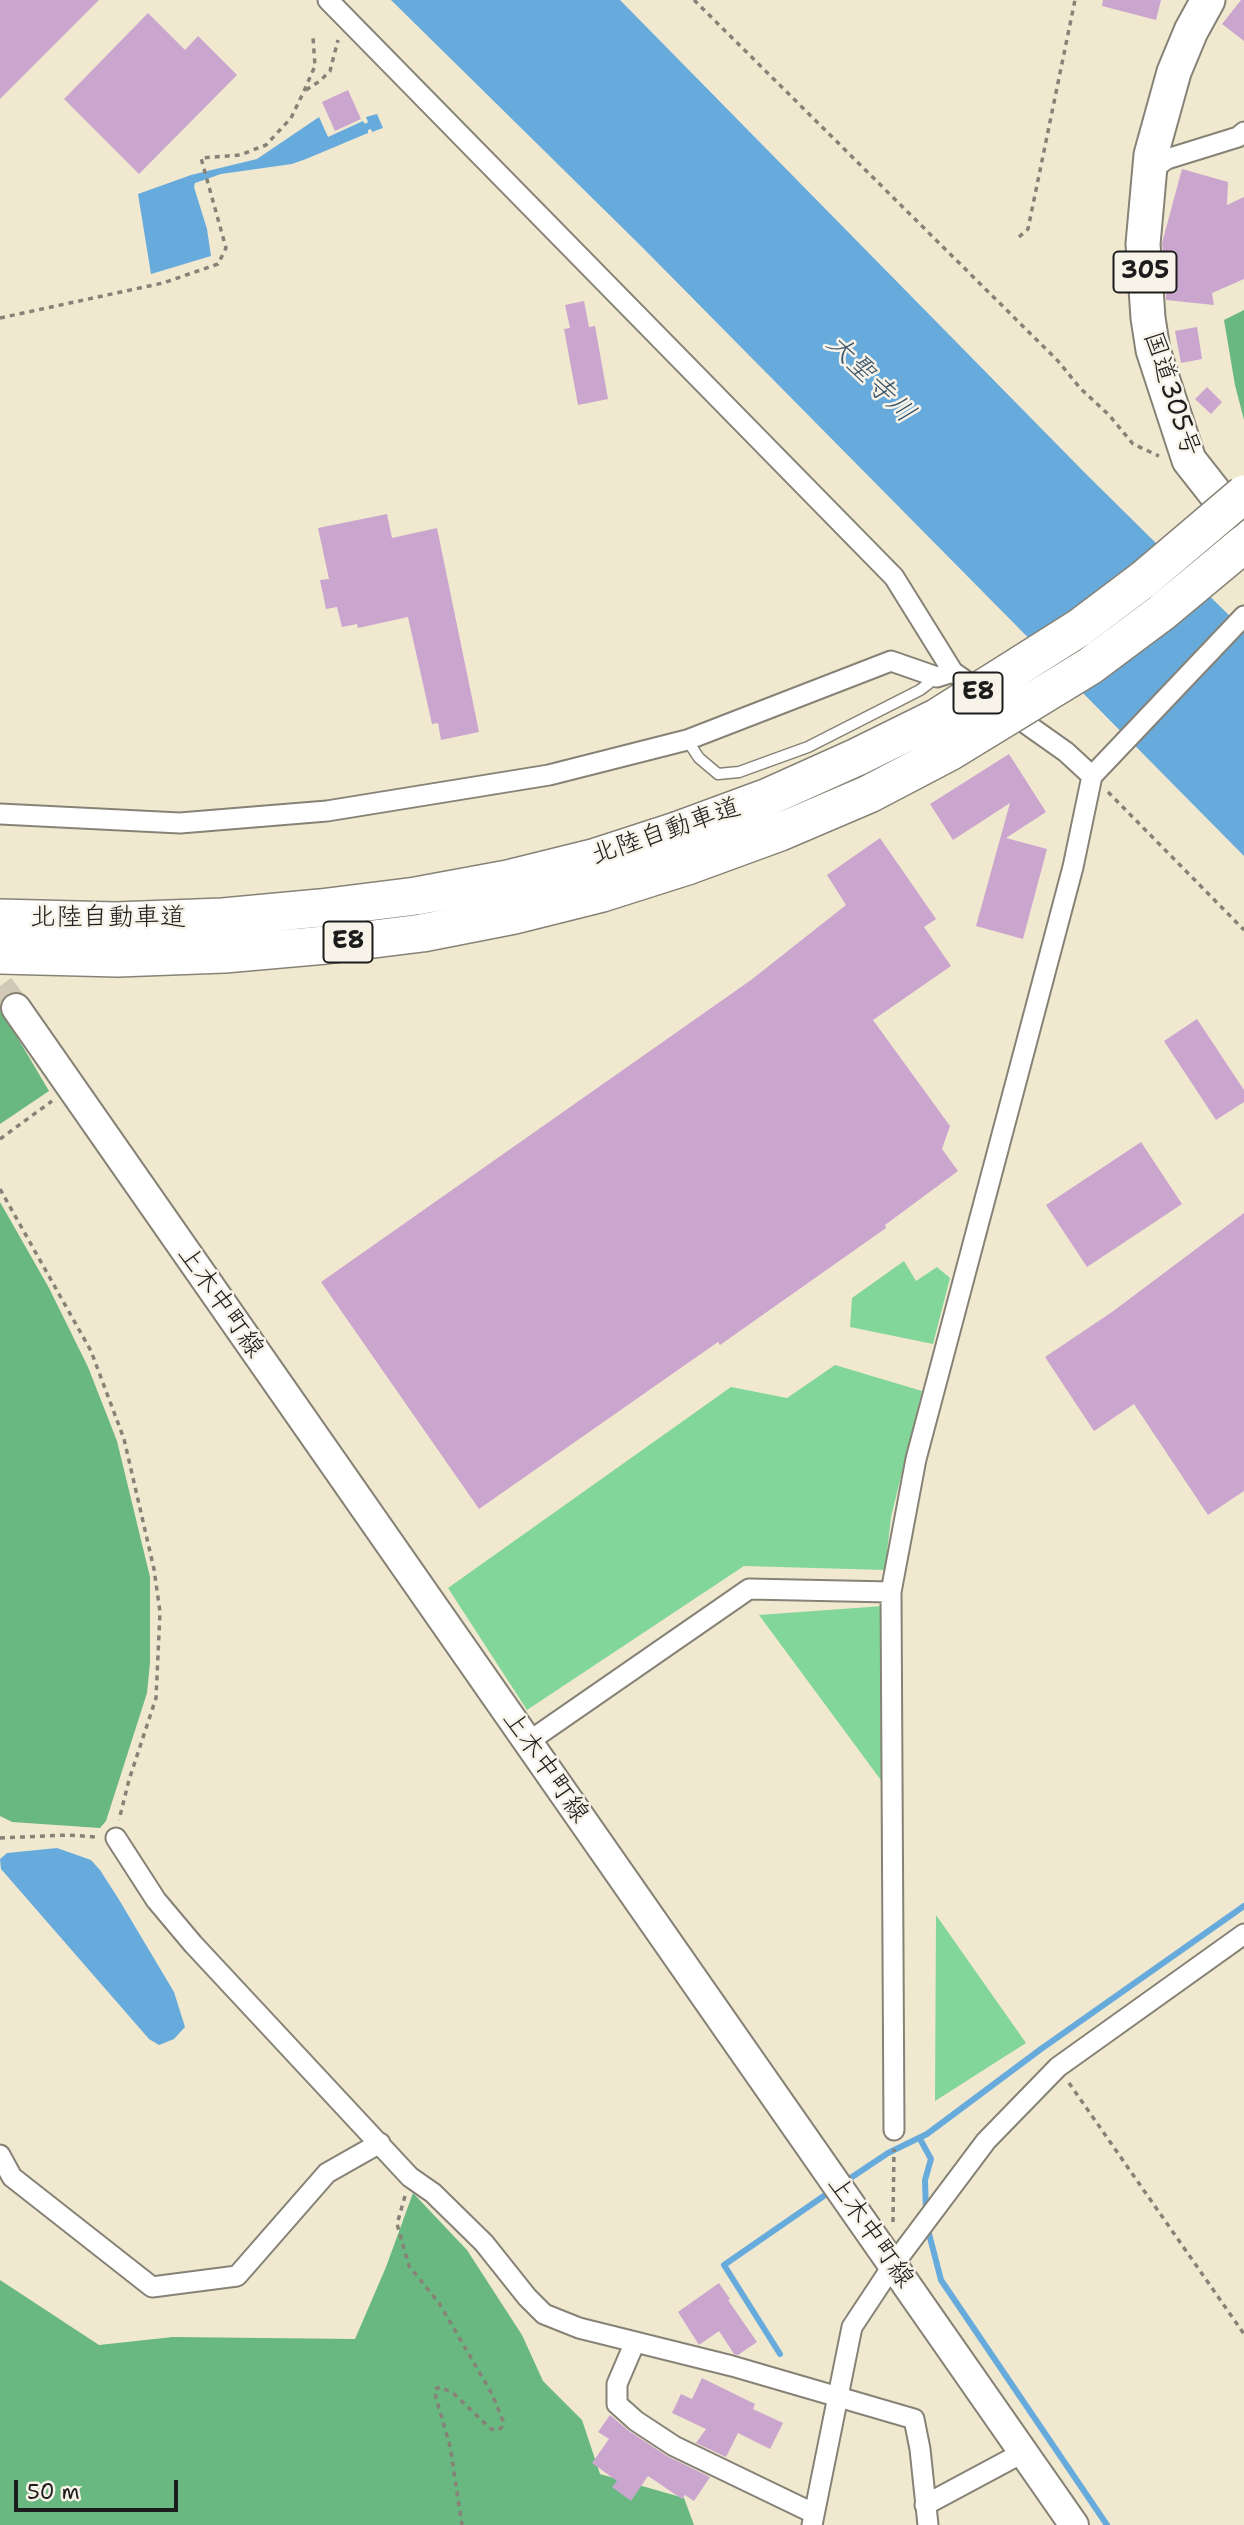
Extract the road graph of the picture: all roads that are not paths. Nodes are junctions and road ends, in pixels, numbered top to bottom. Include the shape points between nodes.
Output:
1 (1208, 0) edge
2 (333, 5) edge
3 (1244, 132) edge
4 (1149, 171) junction
5 (1244, 495) edge
6 (1244, 530) edge
7 (1244, 544) edge
8 (1244, 616) edge
9 (945, 675) junction
10 (687, 740) junction
11 (1091, 776) junction
12 (0, 814) edge
13 (0, 918) edge
14 (0, 955) edge
15 (16, 1008) tunnel mouth
16 (891, 1592) junction
17 (528, 1742) junction
18 (116, 1838) road end
19 (1244, 1934) edge
20 (894, 2130) road end
21 (380, 2143) junction
22 (0, 2155) edge
23 (893, 2265) junction
24 (635, 2342) junction
25 (839, 2396) junction
26 (1024, 2452) junction
27 (926, 2515) edge
28 (812, 2519) edge
29 (1074, 2525) edge

1 - 4 highway, 国道305号 / 305 via 1174,72
2 - 9 street via 894,577
3 - 4 street via 1167,159
4 - 6 highway, 国道305号 / 305 via 1143,244 1153,350 1189,460
5 - 13 highway, 北陸自動車道 / E8, bridge via 1079,628 949,710 768,797 676,831 520,876 402,898 223,917
7 - 14 highway, 北陸自動車道 / E8, bridge via 1090,666 951,751 869,794 687,866 602,893 422,933 224,954
8 - 11 street
9 - 10 street via 891,661
9 - 10 lane via 808,747 739,772 718,774
9 - 11 street via 1066,752
10 - 12 street via 550,775 327,811 180,823
11 - 16 street via 1073,867 916,1459
15 - 17 main road, 上木中町線
16 - 17 street via 749,1589
16 - 20 street
17 - 23 main road, 上木中町線
18 - 21 street via 156,1900 193,1944
19 - 23 street via 1058,2067 986,2141
21 - 22 street via 327,2174 237,2276 152,2287 12,2177
21 - 24 street via 410,2177 484,2243 544,2314
23 - 25 street via 852,2327
23 - 26 main road, 上木中町線
24 - 25 street
24 - 28 street via 617,2384 617,2404 674,2446
25 - 27 street via 914,2419
25 - 28 street
26 - 27 street
26 - 29 main road, 上木中町線

